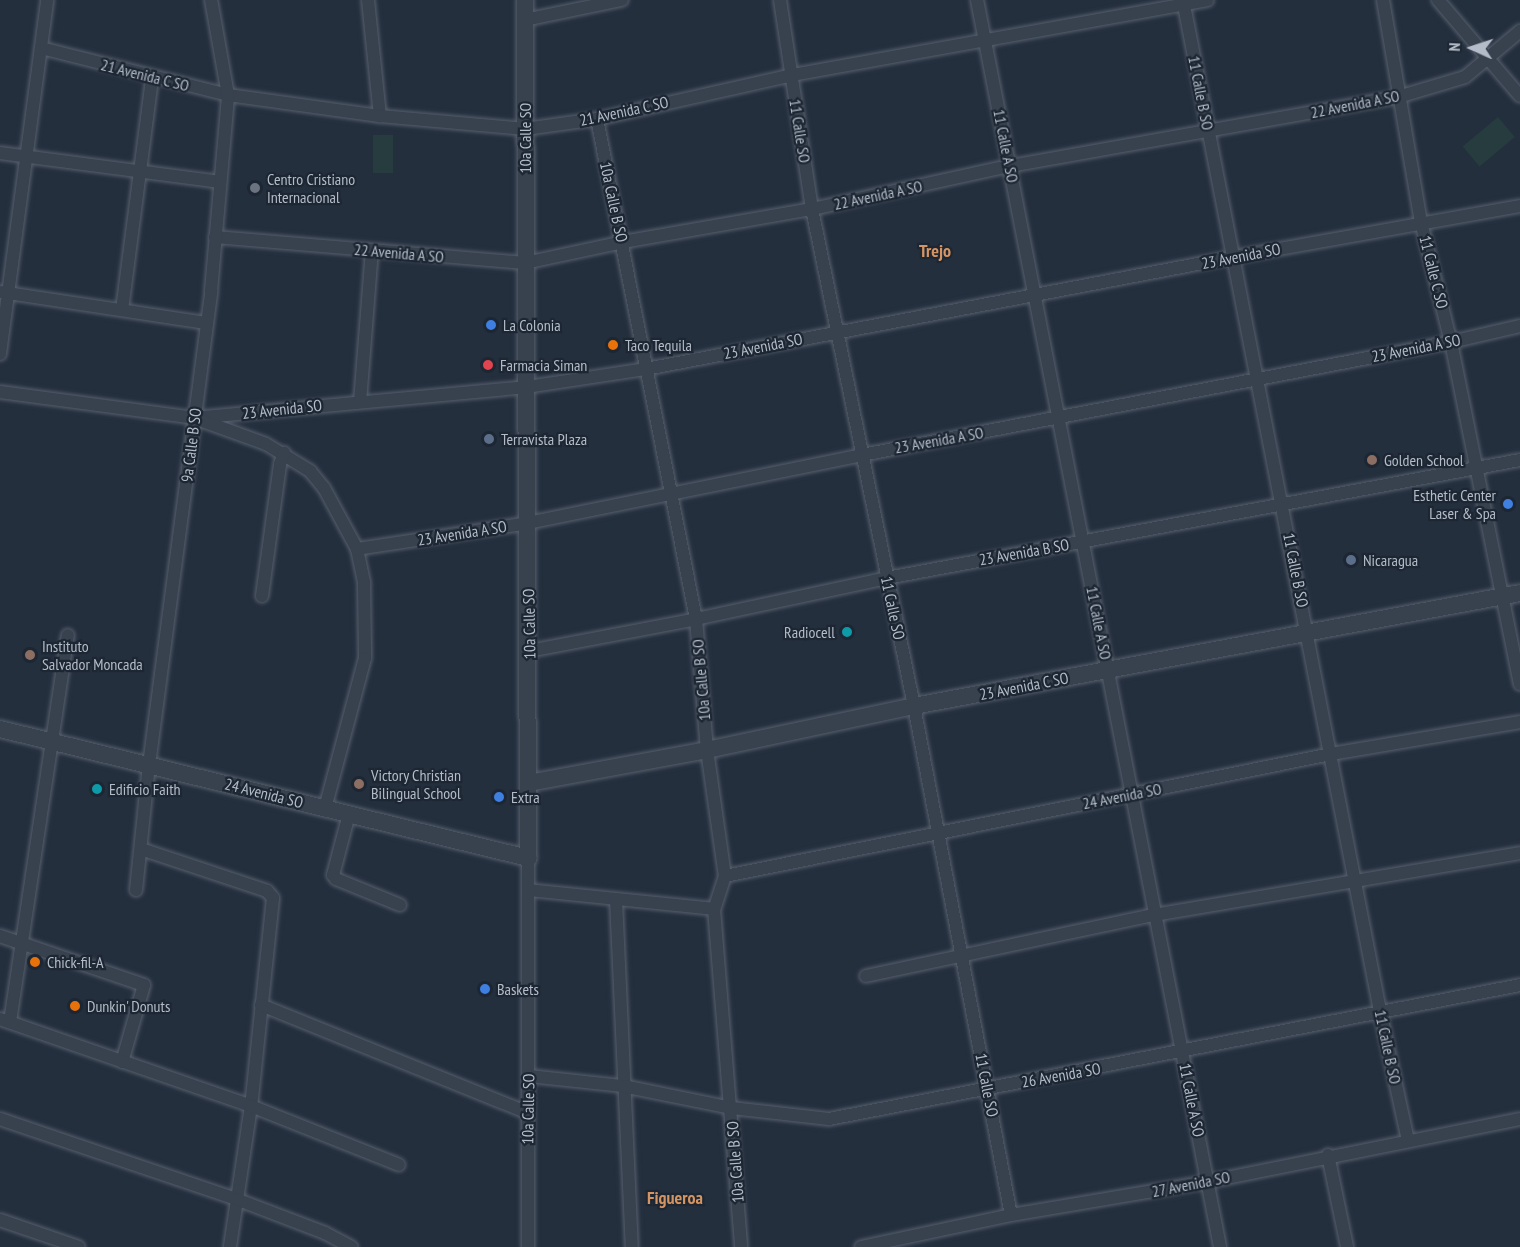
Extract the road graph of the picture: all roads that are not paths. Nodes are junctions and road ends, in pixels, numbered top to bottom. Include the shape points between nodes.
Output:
1 (47, 0) edge
2 (211, 0) edge
3 (368, 0) edge
4 (525, 0) edge
5 (622, 0) edge
6 (780, 0) edge
7 (976, 0) edge
8 (1207, 0) edge
9 (1383, 0) edge
10 (1438, 0) edge
11 (1183, 2) edge
12 (525, 20) junction
13 (1520, 31) edge
14 (984, 42) junction
15 (41, 48) junction
16 (1489, 58) junction
17 (792, 75) junction
18 (152, 78) junction
19 (228, 95) junction
20 (1520, 96) edge
21 (1398, 97) junction
22 (380, 116) junction
23 (597, 119) junction
24 (525, 129) junction
25 (1209, 130) junction
26 (0, 153) edge
27 (26, 157) junction
28 (1010, 166) junction
29 (139, 171) junction
30 (220, 182) junction
31 (1520, 206) edge
32 (813, 209) junction
33 (1421, 222) junction
34 (215, 237) junction
35 (623, 242) junction
36 (372, 251) junction
37 (1234, 257) junction
38 (525, 263) junction
39 (4, 293) edge
40 (1034, 295) junction
41 (122, 310) junction
42 (207, 323) junction
43 (1520, 326) edge
44 (837, 332) junction
45 (1451, 342) junction
46 (0, 354) edge
47 (646, 369) junction
48 (1258, 378) junction
49 (527, 387) junction
50 (0, 392) edge
51 (360, 402) junction
52 (194, 418) junction
53 (1058, 418) junction
54 (284, 453) junction
55 (862, 454) junction
56 (1520, 460) edge
57 (1476, 468) junction
58 (672, 493) junction
59 (1283, 506) junction
60 (528, 523) junction
61 (1083, 542) junction
62 (357, 549) junction
63 (887, 578) junction
64 (1520, 593) edge
65 (262, 596) dead end
66 (1502, 596) junction
67 (696, 619) junction
68 (1308, 631) junction
69 (68, 635) dead end
70 (529, 651) junction
71 (1108, 670) junction
72 (1520, 684) edge
73 (914, 706) junction
74 (1520, 722) edge
75 (0, 729) edge
76 (51, 741) junction
77 (708, 750) junction
78 (1331, 754) junction
79 (148, 765) junction
80 (529, 783) junction
81 (1130, 795) junction
82 (325, 808) junction
83 (349, 814) junction
84 (936, 832) junction
85 (141, 849) junction
86 (1520, 853) edge
87 (528, 858) junction
88 (725, 876) junction
89 (1356, 882) junction
90 (136, 890) dead end
91 (528, 890) junction
92 (616, 899) junction
93 (400, 905) dead end
94 (714, 909) junction
95 (1154, 915) junction
96 (0, 936) edge
97 (22, 944) junction
98 (960, 956) junction
99 (866, 976) dead end
100 (1520, 985) edge
101 (261, 1005) junction
102 (1380, 1011) junction
103 (5, 1020) edge
104 (1182, 1052) junction
105 (122, 1062) junction
106 (529, 1076) junction
107 (623, 1086) junction
108 (988, 1088) junction
109 (250, 1106) junction
110 (732, 1108) junction
111 (528, 1113) junction
112 (0, 1119) edge
113 (1520, 1119) edge
114 (1408, 1141) junction
115 (1328, 1155) junction
116 (399, 1165) dead end
117 (1207, 1182) junction
118 (236, 1200) junction
119 (1011, 1215) junction
120 (0, 1220) edge
121 (74, 1246) edge
122 (230, 1247) edge
123 (351, 1247) edge
124 (528, 1247) edge
125 (632, 1247) edge
126 (741, 1247) edge
127 (861, 1247) edge
128 (1220, 1247) edge
129 (1347, 1247) edge

1 - 15 street
2 - 19 street, 9a Calle B SO
3 - 22 street
4 - 12 street, 10a Calle SO
5 - 12 street
6 - 17 street, 11 Calle SO
7 - 14 street, 11 Calle A SO
8 - 11 street, 21 Avenida C SO
9 - 21 street, 11 Calle C SO
10 - 16 street
11 - 14 street, 21 Avenida C SO
11 - 25 street, 11 Calle B SO
12 - 24 street, 10a Calle SO
13 - 16 street, 22 Avenida A SO
14 - 17 street, 21 Avenida C SO
14 - 28 street, 11 Calle A SO
15 - 18 street, 21 Avenida C SO
15 - 27 street
16 - 20 street
16 - 21 street, 22 Avenida A SO via 1465,77
17 - 23 street, 21 Avenida C SO
17 - 32 street, 11 Calle SO
18 - 19 street, 21 Avenida C SO
18 - 29 street
19 - 22 street, 21 Avenida C SO
19 - 30 street, 9a Calle B SO
21 - 25 street, 22 Avenida A SO
21 - 33 street, 11 Calle C SO
22 - 24 street, 21 Avenida C SO
23 - 24 street, 21 Avenida C SO
23 - 35 street, 10a Calle B SO
24 - 38 street, 10a Calle SO
25 - 28 street, 22 Avenida A SO
25 - 37 street, 11 Calle B SO
26 - 27 street
27 - 29 street
27 - 39 street
28 - 32 street, 22 Avenida A SO
28 - 40 street, 11 Calle A SO
29 - 30 street
29 - 41 street
30 - 34 street, 9a Calle B SO
31 - 33 street, 23 Avenida SO
32 - 35 street, 22 Avenida A SO
32 - 44 street, 11 Calle SO
33 - 37 street, 23 Avenida SO
33 - 45 street, 11 Calle C SO
34 - 36 street, 22 Avenida A SO
34 - 42 street, 9a Calle B SO
35 - 38 street, 22 Avenida A SO
35 - 47 street, 10a Calle B SO
36 - 38 street, 22 Avenida A SO
36 - 51 street
37 - 40 street, 23 Avenida SO
37 - 48 street, 11 Calle B SO
38 - 49 street, 10a Calle SO
39 - 41 street
39 - 46 street
40 - 44 street, 23 Avenida SO
40 - 53 street, 11 Calle A SO
41 - 42 street
42 - 52 street, 9a Calle B SO
43 - 45 street, 23 Avenida A SO
44 - 47 street, 23 Avenida SO
44 - 55 street, 11 Calle SO
45 - 48 street, 23 Avenida A SO
45 - 57 street, 11 Calle C SO
47 - 49 street, 23 Avenida SO
47 - 58 street, 10a Calle B SO
48 - 53 street, 23 Avenida A SO
48 - 59 street, 11 Calle B SO
49 - 51 street, 23 Avenida SO
49 - 60 street, 10a Calle SO
50 - 52 street, 23 Avenida SO
51 - 52 street, 23 Avenida SO
52 - 54 street
52 - 79 street, 9a Calle B SO via 176,601
53 - 55 street, 23 Avenida A SO
53 - 61 street, 11 Calle A SO
54 - 62 street via 310,471 324,488
54 - 65 street via 279,464
55 - 58 street, 23 Avenida A SO
55 - 63 street, 11 Calle SO
56 - 57 street, 23 Avenida B SO
57 - 59 street, 23 Avenida B SO
57 - 66 street, 11 Calle C SO
58 - 60 street, 23 Avenida A SO
58 - 67 street, 10a Calle B SO
59 - 61 street, 23 Avenida B SO
59 - 68 street, 11 Calle B SO
60 - 62 street, 23 Avenida A SO
60 - 70 street, 10a Calle SO
61 - 63 street, 23 Avenida B SO
61 - 71 street, 11 Calle A SO
62 - 82 street via 364,583 365,658
63 - 67 street, 23 Avenida B SO
63 - 73 street, 11 Calle SO
64 - 66 street, 23 Avenida C SO
66 - 68 street, 23 Avenida C SO
66 - 72 street, 11 Calle C SO
67 - 70 street, 23 Avenida B SO
67 - 77 street, 10a Calle B SO
68 - 71 street, 23 Avenida C SO
68 - 78 street, 11 Calle B SO
69 - 76 street
70 - 80 street, 10a Calle SO
71 - 73 street, 23 Avenida C SO
71 - 81 street, 11 Calle A SO
73 - 77 street, 23 Avenida C SO
73 - 84 street, 11 Calle SO
74 - 78 street, 24 Avenida SO
75 - 76 street, 24 Avenida SO
76 - 79 street, 24 Avenida SO
76 - 97 street
77 - 80 street, 23 Avenida C SO
77 - 88 street, 10a Calle B SO
78 - 81 street, 24 Avenida SO
78 - 89 street, 11 Calle B SO
79 - 82 street, 24 Avenida SO
79 - 85 street, 9a Calle B SO
80 - 87 street, 10a Calle SO
81 - 84 street, 24 Avenida SO
81 - 95 street, 11 Calle A SO
82 - 83 street, 24 Avenida SO
83 - 87 street, 24 Avenida SO
83 - 93 street via 333,875
84 - 88 street, 24 Avenida SO
84 - 98 street, 11 Calle SO
85 - 90 street, 9a Calle B SO
85 - 101 street via 267,891 273,898
86 - 89 street
87 - 91 street, 10a Calle SO
88 - 94 street, 10a Calle B SO
89 - 95 street
89 - 102 street, 11 Calle B SO
91 - 92 street
91 - 106 street, 10a Calle SO
92 - 94 street
92 - 107 street
94 - 110 street, 10a Calle B SO
95 - 98 street
95 - 104 street, 11 Calle A SO
96 - 97 street
97 - 103 street
97 - 105 street via 144,986
98 - 99 street
98 - 108 street, 11 Calle SO
100 - 102 street, 26 Avenida SO
101 - 109 street
101 - 111 street
102 - 104 street, 26 Avenida SO
102 - 114 street, 11 Calle B SO
103 - 105 street
104 - 108 street, 26 Avenida SO
104 - 117 street, 11 Calle A SO
105 - 109 street
106 - 107 street, 26 Avenida SO
106 - 111 street, 10a Calle SO
107 - 110 street, 26 Avenida SO
107 - 125 street
108 - 110 street, 26 Avenida SO via 829,1119
108 - 119 street, 11 Calle SO
109 - 116 street
109 - 118 street
110 - 126 street, 10a Calle B SO
111 - 124 street, 10a Calle SO
112 - 118 street
113 - 114 street, 27 Avenida SO
114 - 115 street, 27 Avenida SO
115 - 117 street, 27 Avenida SO
115 - 129 street
117 - 119 street, 27 Avenida SO
117 - 128 street, 11 Calle A SO
118 - 122 street
118 - 123 street via 325,1233
119 - 127 street, 27 Avenida SO
120 - 121 street

